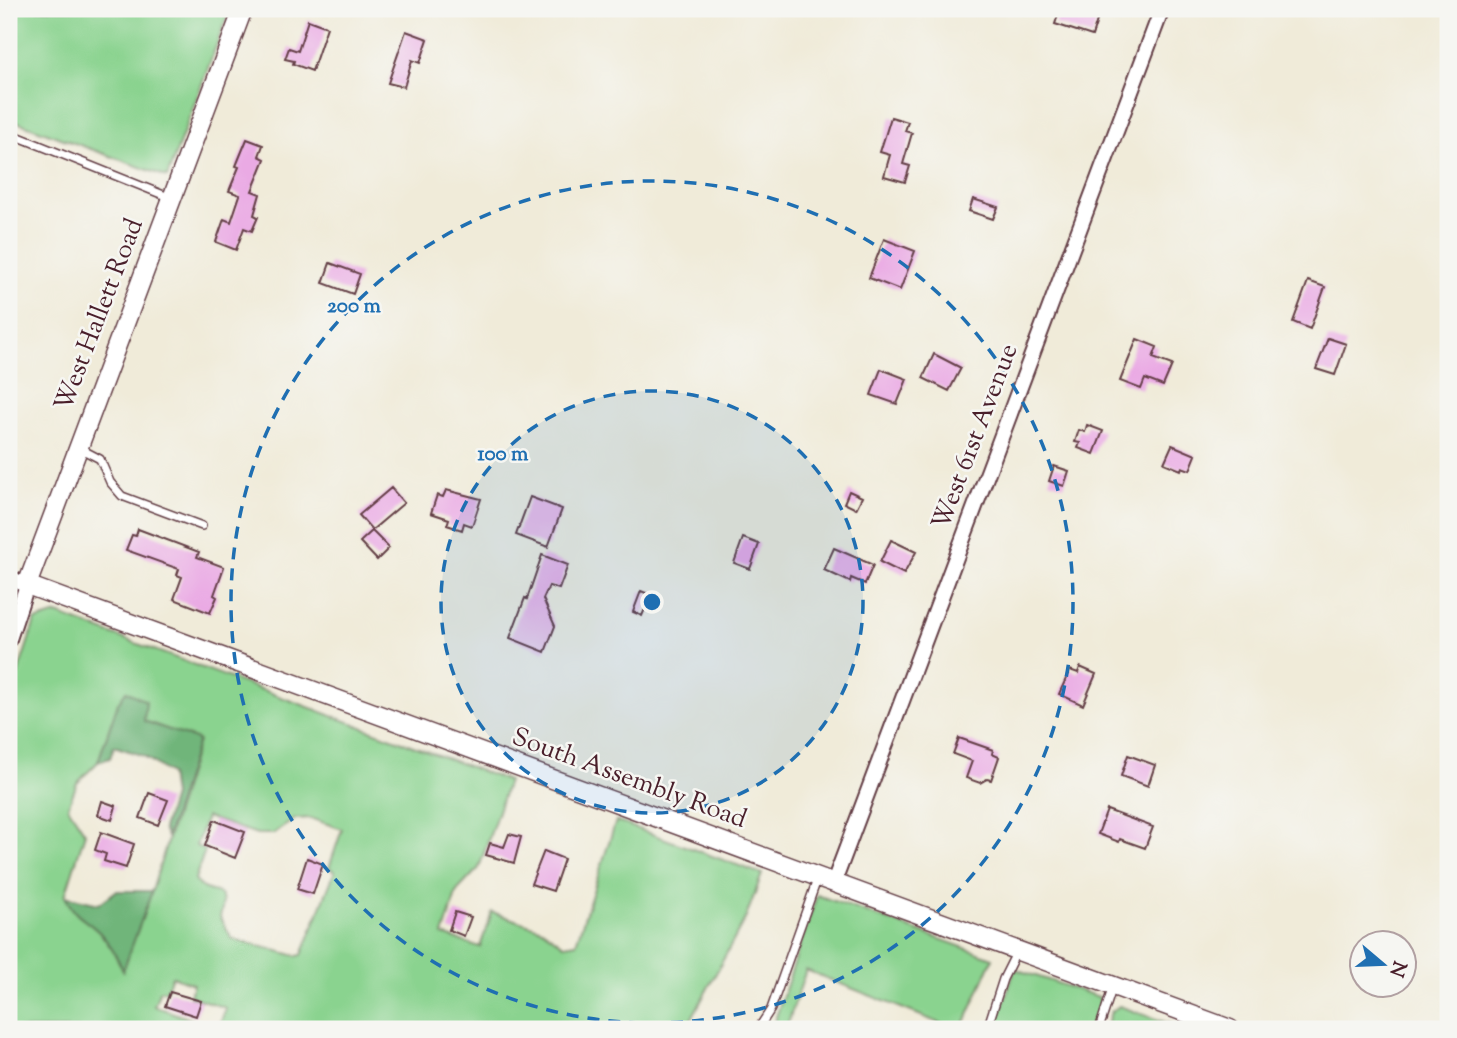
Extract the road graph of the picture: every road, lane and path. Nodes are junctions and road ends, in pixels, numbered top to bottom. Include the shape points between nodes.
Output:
1 (243, 9) edge
2 (1162, 9) edge
3 (9, 133) edge
4 (172, 199) junction
5 (79, 448) junction
6 (202, 526) dead end
7 (9, 578) edge
8 (27, 585) junction
9 (9, 639) edge
10 (826, 879) junction
11 (1017, 950) junction
12 (1114, 986) junction
13 (758, 1029) edge
14 (987, 1029) edge
15 (1099, 1029) edge
16 (1230, 1029) edge

1 - 4 street, West Hallett Road
2 - 10 street, West 61st Avenue
3 - 4 lane
4 - 5 street, West Hallett Road
5 - 6 lane via 100,459 122,496
5 - 8 street, West Hallett Road
7 - 8 street, South Assembly Road
8 - 9 street, West Hallett Road
8 - 10 street, South Assembly Road
10 - 11 street, South Assembly Road
10 - 13 lane via 771,1009
11 - 12 street, South Assembly Road
11 - 14 lane
12 - 15 lane
12 - 16 street, South Assembly Road

